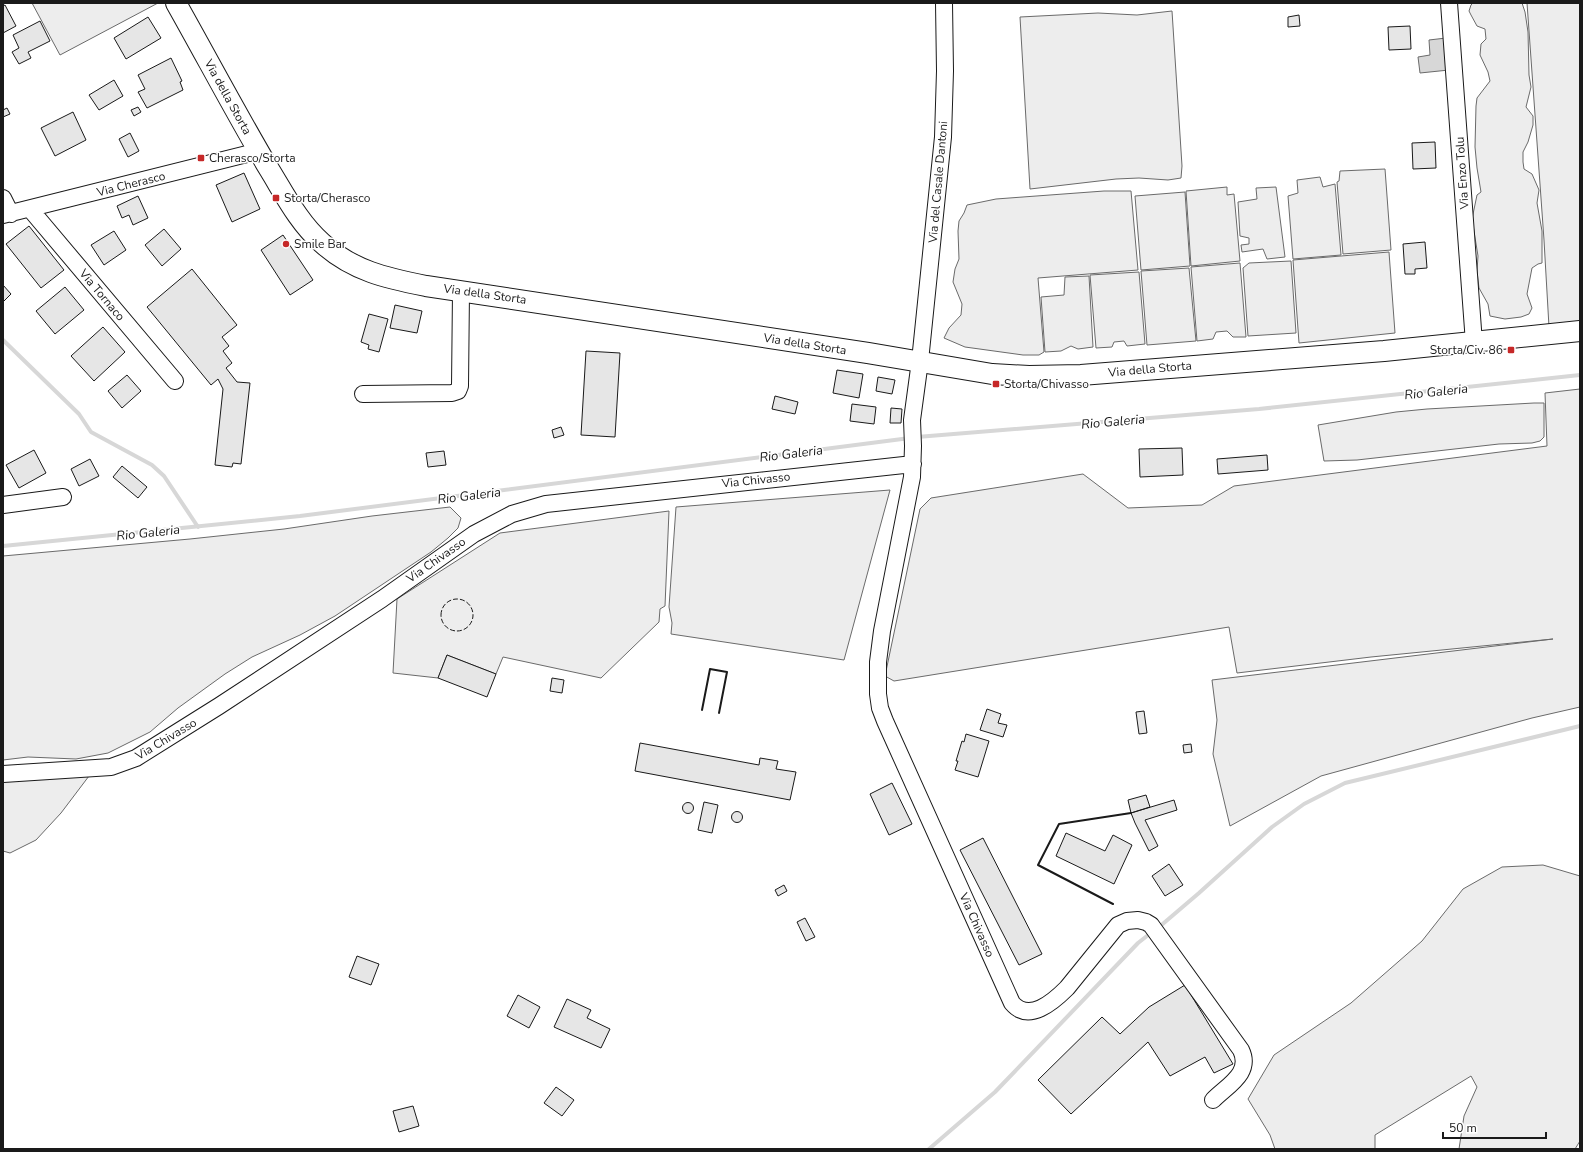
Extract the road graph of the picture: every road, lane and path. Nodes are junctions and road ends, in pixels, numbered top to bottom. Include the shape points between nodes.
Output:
1 (176, 3) edge
2 (944, 3) edge
3 (1450, 3) edge
4 (259, 151) junction
5 (3, 198) edge
6 (30, 209) junction
7 (7, 215) edge
8 (461, 291) junction
9 (1580, 332) edge
10 (1474, 343) junction
11 (920, 361) junction
12 (175, 381) dead end
13 (363, 394) dead end
14 (913, 464) junction
15 (63, 497) dead end
16 (3, 505) edge
17 (3, 774) edge
18 (1213, 1100) dead end

1 - 4 main road, Via della Storta
2 - 11 street, Via del Casale Dantoni via 943,137
3 - 10 street, Via Enzo Tolu
4 - 6 street, Via Cherasco
4 - 8 main road, Via della Storta via 306,228 340,257 388,278
5 - 7 street
6 - 7 street, Via Cherasco
6 - 12 street, Via Tornaco
8 - 11 main road, Via della Storta
8 - 13 street via 458,391
9 - 10 main road, Via della Storta
10 - 11 main road, Via della Storta via 1072,375 992,374
11 - 14 street, Via Chivasso via 912,420
14 - 17 street, Via Chivasso via 546,504 523,510 474,534 382,598 136,758 111,767
14 - 18 street, Via Chivasso via 880,648 877,683 880,708 1012,1003 1024,1011 1043,1007 1067,988 1118,925 1132,920 1142,920 1149,924 1165,945 1245,1058 1243,1070
15 - 16 street

